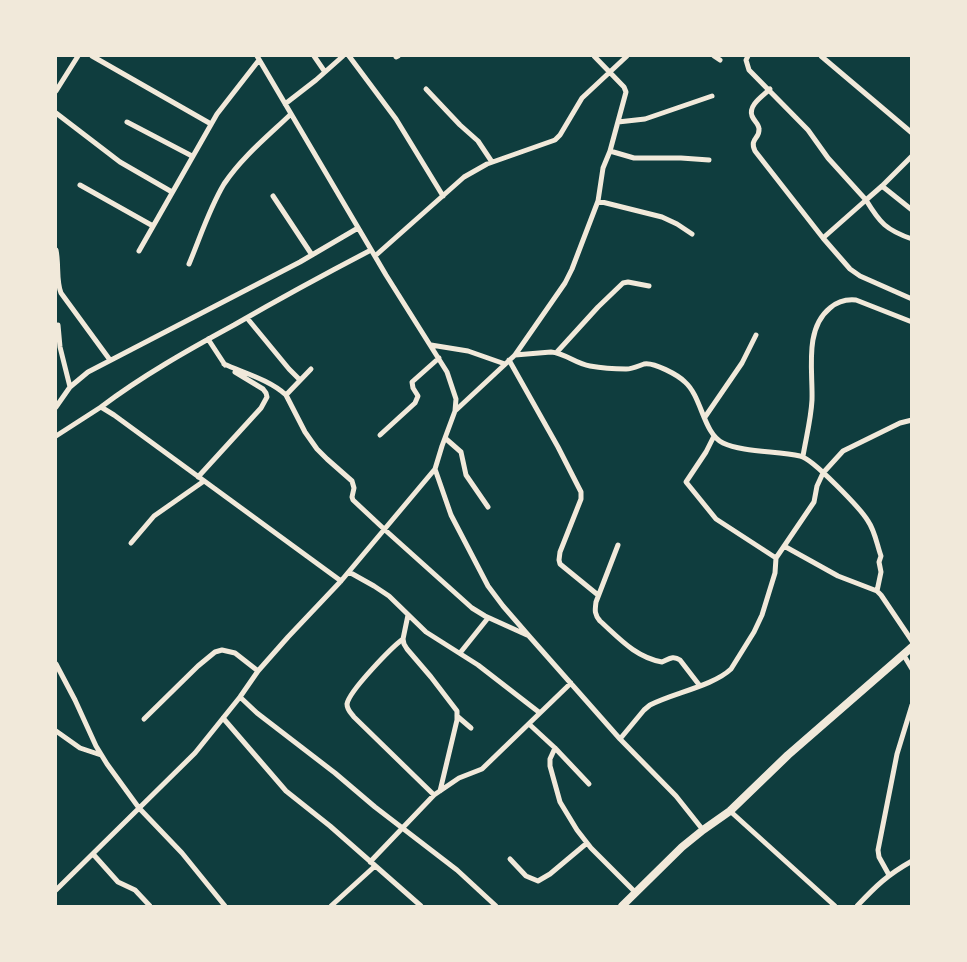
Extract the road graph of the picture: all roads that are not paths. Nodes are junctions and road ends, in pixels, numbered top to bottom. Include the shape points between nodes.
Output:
1 (78, 56) edge
2 (92, 56) edge
3 (314, 56) edge
4 (343, 56) edge
5 (349, 56) edge
6 (594, 56) edge
7 (627, 56) edge
8 (714, 56) edge
9 (748, 56) edge
10 (820, 56) edge
11 (258, 58) edge
12 (720, 60) dead end
13 (325, 72) junction
14 (609, 73) junction
15 (426, 89) dead end
16 (770, 89) junction
17 (56, 91) edge
18 (712, 96) dead end
19 (285, 104) junction
20 (56, 113) edge
21 (291, 114) junction
22 (127, 122) dead end
23 (618, 123) junction
24 (211, 124) junction
25 (912, 133) edge
26 (610, 151) junction
27 (192, 156) junction
28 (912, 156) edge
29 (709, 160) dead end
30 (492, 162) junction
31 (80, 185) dead end
32 (882, 186) junction
33 (172, 192) junction
34 (273, 196) dead end
35 (443, 196) junction
36 (866, 200) junction
37 (598, 201) junction
38 (912, 210) edge
39 (153, 226) junction
40 (358, 228) junction
41 (692, 234) dead end
42 (823, 238) junction
43 (912, 239) edge
44 (56, 250) edge
45 (371, 250) junction
46 (139, 251) dead end
47 (312, 255) junction
48 (375, 256) junction
49 (189, 264) dead end
50 (649, 286) dead end
51 (912, 299) edge
52 (247, 318) junction
53 (912, 322) edge
54 (58, 325) dead end
55 (756, 335) dead end
56 (208, 339) junction
57 (430, 345) junction
58 (558, 352) junction
59 (515, 355) junction
60 (439, 358) junction
61 (110, 360) junction
62 (507, 362) junction
63 (224, 364) junction
64 (311, 369) dead end
65 (300, 380) junction
66 (70, 387) junction
67 (286, 395) junction
68 (56, 407) edge
69 (101, 407) junction
70 (455, 411) junction
71 (705, 417) junction
72 (912, 420) edge
73 (381, 435) dead end
74 (56, 436) edge
75 (714, 436) junction
76 (445, 438) junction
77 (803, 456) junction
78 (435, 469) junction
79 (823, 473) junction
80 (198, 477) junction
81 (204, 481) junction
82 (488, 507) dead end
83 (384, 530) junction
84 (131, 543) dead end
85 (618, 545) dead end
86 (784, 546) junction
87 (776, 558) junction
88 (349, 572) junction
89 (341, 581) junction
90 (877, 591) junction
91 (598, 595) junction
92 (408, 615) junction
93 (488, 618) junction
94 (529, 636) junction
95 (404, 639) junction
96 (912, 641) edge
97 (912, 646) edge
98 (460, 653) junction
99 (903, 654) junction
100 (56, 664) edge
101 (912, 669) edge
102 (258, 671) junction
103 (571, 683) junction
104 (700, 686) junction
105 (240, 697) junction
106 (911, 706) edge
107 (540, 713) junction
108 (457, 716) junction
109 (223, 718) junction
110 (144, 719) dead end
111 (529, 724) junction
112 (471, 728) dead end
113 (56, 731) edge
114 (620, 739) junction
115 (555, 748) junction
116 (101, 755) junction
117 (589, 784) dead end
118 (437, 793) junction
119 (139, 808) junction
120 (730, 811) junction
121 (402, 828) junction
122 (703, 830) junction
123 (587, 843) junction
124 (93, 854) junction
125 (510, 860) dead end
126 (912, 861) edge
127 (373, 864) junction
128 (889, 875) junction
129 (56, 890) edge
130 (636, 892) junction
131 (150, 906) edge
132 (225, 906) edge
133 (332, 906) edge
134 (421, 906) edge
135 (496, 906) edge
136 (622, 906) edge
137 (835, 906) edge
138 (857, 906) edge

1 - 17 street
2 - 24 street
3 - 13 street
4 - 13 street
5 - 35 street via 396,119
6 - 14 street
7 - 14 street
8 - 12 street
9 - 16 street via 749,70
10 - 25 street
11 - 19 street
11 - 24 street
13 - 19 street
14 - 23 street via 626,92
14 - 30 street via 582,98 555,140
15 - 30 street via 478,141
16 - 36 street
16 - 42 street via 752,109 759,126 753,146
18 - 23 street via 645,119
19 - 21 street
20 - 33 street via 120,162
21 - 40 street
21 - 49 street via 225,183
22 - 27 street
23 - 26 street
24 - 27 street
26 - 29 street via 634,158
26 - 37 street
27 - 33 street
28 - 32 street
30 - 35 street via 464,177
31 - 39 street
32 - 36 street
32 - 38 street
33 - 39 street
34 - 47 street
35 - 48 street
36 - 42 street
36 - 43 street via 882,224
37 - 41 street via 662,217
37 - 59 street via 565,283
39 - 46 street
40 - 45 street
40 - 47 street
42 - 51 street via 860,276
44 - 61 street via 61,293
45 - 48 street
45 - 52 street
47 - 61 street
48 - 57 street
50 - 58 street via 623,283
52 - 56 street
52 - 65 street
53 - 77 street via 851,299 834,305 820,318 813,337 812,403
54 - 66 street
55 - 71 street
56 - 63 street
56 - 69 street
57 - 60 street
57 - 62 street
58 - 59 street
58 - 71 street via 589,366 628,369 649,364 673,373 692,390
59 - 62 street
60 - 70 street via 454,389
60 - 73 street via 412,382 418,396 416,403
61 - 66 street
62 - 70 street
62 - 91 street via 581,492 560,552 560,564
63 - 67 street
63 - 80 street via 263,389 267,397
64 - 65 street
65 - 67 street
66 - 68 street
67 - 83 street via 317,449 352,481 354,500
69 - 74 street
69 - 80 street
70 - 76 street
71 - 75 street
72 - 79 street via 843,451
75 - 77 street via 724,444
75 - 87 street via 686,482 716,519
76 - 78 street
76 - 82 street via 461,452 466,475
77 - 79 street
78 - 83 street
78 - 94 street via 451,515 488,586
79 - 86 street via 814,502
79 - 90 street via 869,522 881,556
80 - 81 street
81 - 84 street via 154,516
81 - 89 street
83 - 88 street
83 - 93 street
85 - 91 street
86 - 87 street
86 - 90 street via 838,576
87 - 104 street via 775,573 754,632 726,674
88 - 89 street
88 - 92 street via 389,596
89 - 102 street
90 - 96 street
91 - 104 street via 596,616 626,646 662,662 677,657
92 - 95 street
92 - 98 street via 426,632
93 - 94 street
93 - 98 street
94 - 103 street
95 - 108 street via 406,649 457,711
95 - 118 street via 363,680 348,701 348,710
97 - 99 main road
98 - 107 street
99 - 101 street
99 - 120 main road
100 - 116 street
102 - 105 street
102 - 110 street via 235,652 215,652
103 - 107 street
103 - 114 street
104 - 114 street via 650,705
105 - 109 street
105 - 121 street
106 - 128 street via 878,850
107 - 111 street
108 - 112 street
108 - 118 street
109 - 119 street via 195,753
109 - 127 street via 286,791
111 - 115 street
111 - 118 street via 482,769
113 - 116 street via 80,748
114 - 122 street
115 - 117 street
115 - 123 street via 550,766 560,802
116 - 119 street
118 - 121 street
119 - 124 street
119 - 132 street
120 - 122 main road
120 - 137 street
121 - 127 street
121 - 135 street
122 - 130 main road
123 - 125 street via 538,881 526,876
123 - 130 street
124 - 129 street
124 - 131 street via 118,882
126 - 128 street
127 - 133 street
127 - 134 street
128 - 138 street
130 - 136 main road

